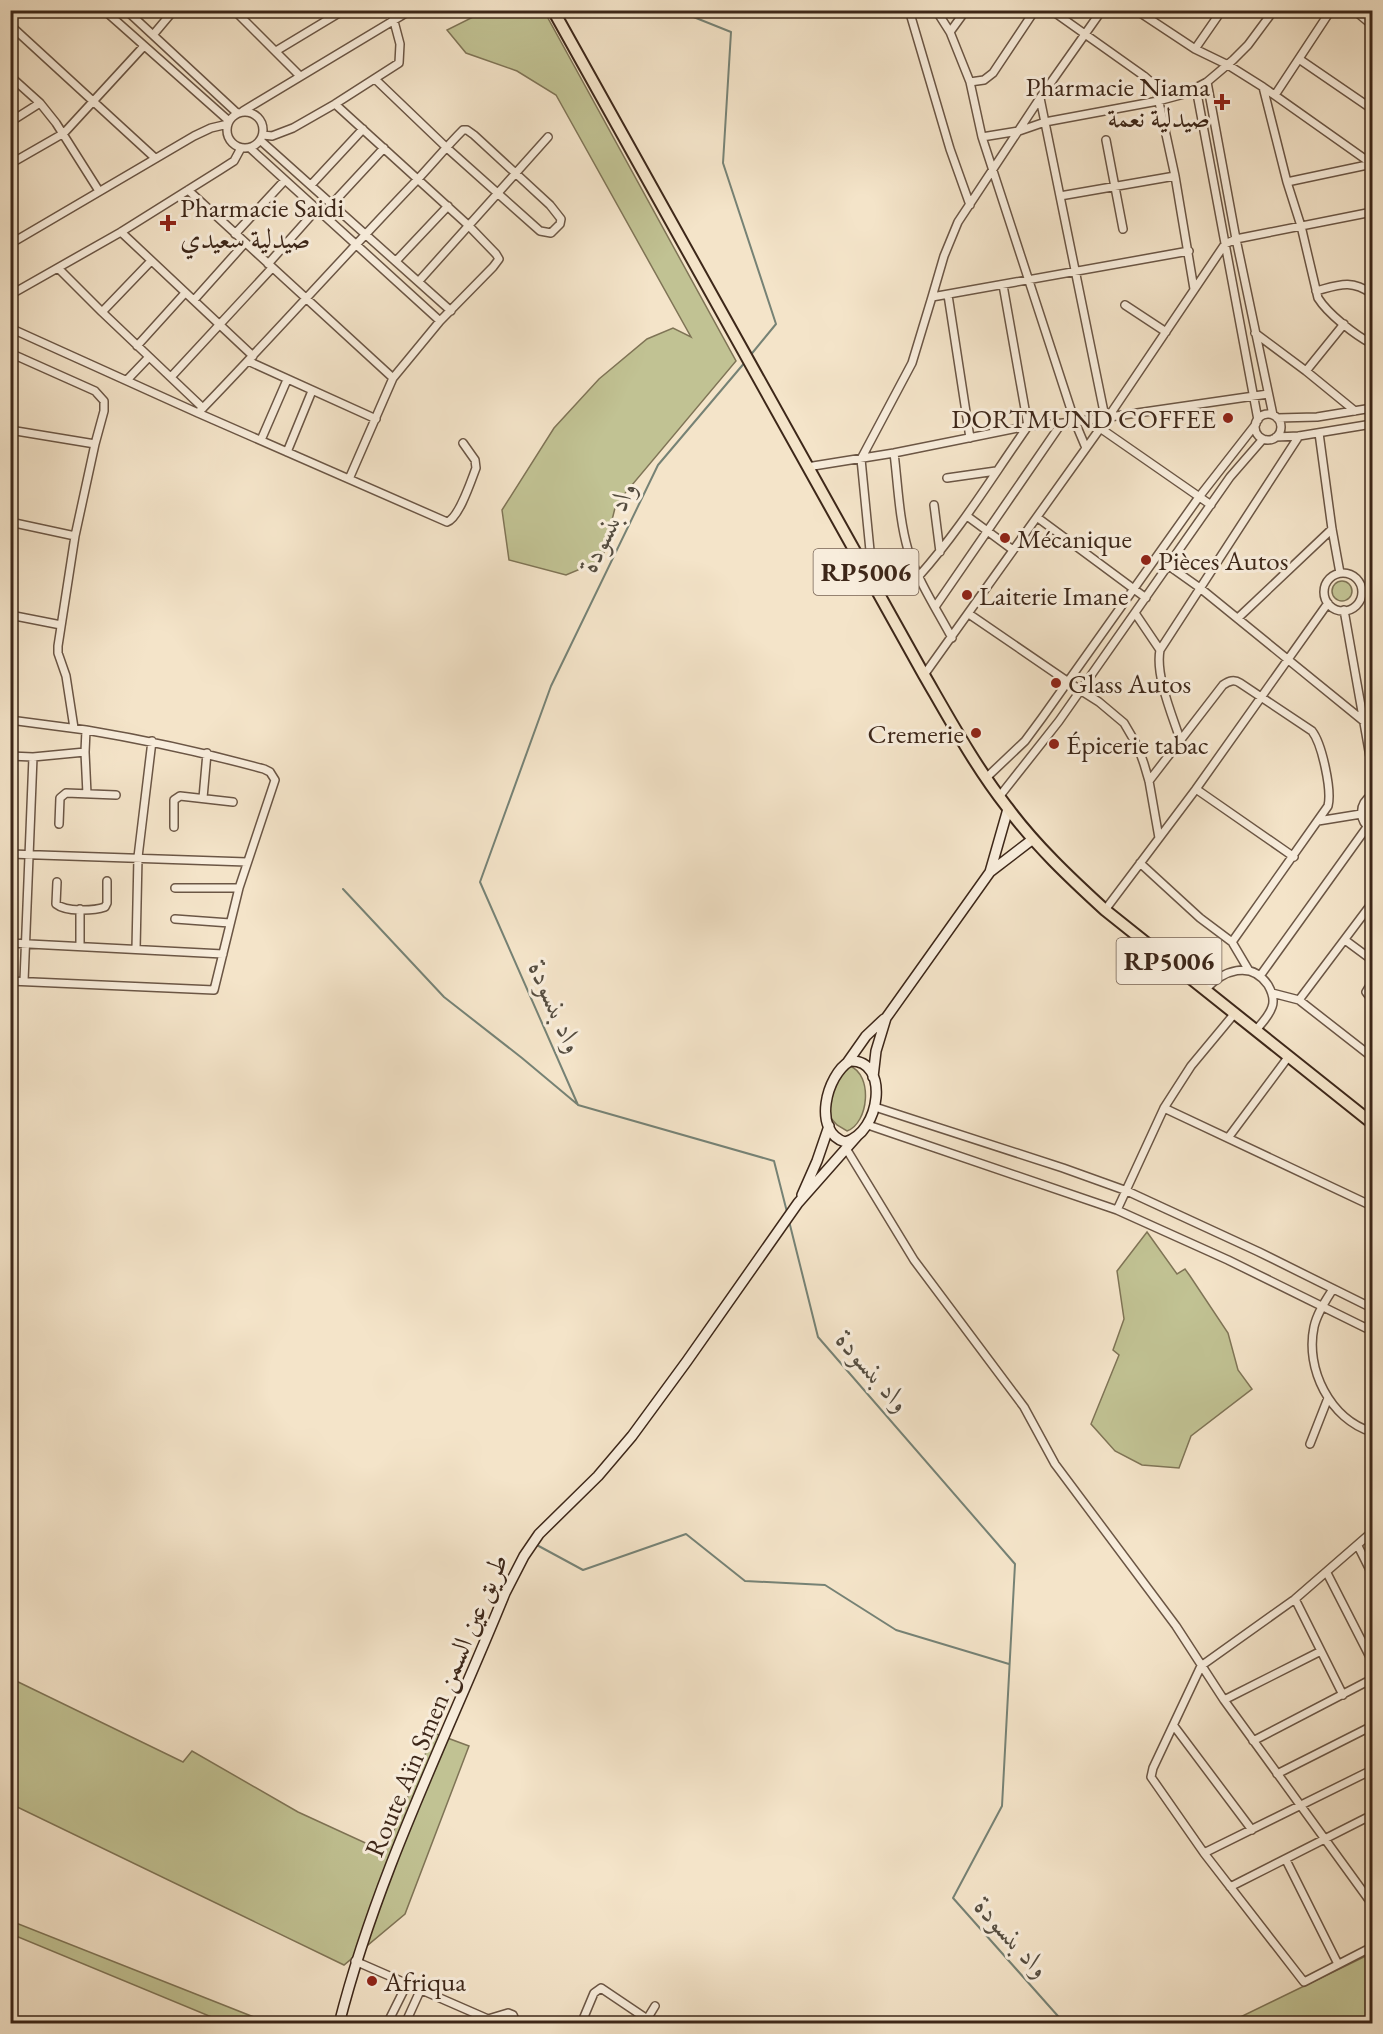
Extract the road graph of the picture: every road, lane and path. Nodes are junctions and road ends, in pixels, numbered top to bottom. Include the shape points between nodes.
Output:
1 (20, 10) edge
2 (104, 10) edge
3 (126, 10) edge
4 (174, 10) edge
5 (234, 10) edge
6 (344, 10) edge
7 (392, 10) edge
8 (411, 10) edge
9 (553, 10) edge
10 (909, 10) edge
11 (936, 10) edge
12 (966, 10) edge
13 (1035, 10) edge
14 (1051, 10) edge
15 (1102, 10) edge
16 (1136, 10) edge
17 (1274, 10) edge
18 (1331, 10) edge
19 (1354, 10) edge
20 (1218, 12) edge
21 (10, 19) edge
22 (395, 20) junction
23 (10, 25) edge
24 (1372, 25) edge
25 (950, 32) junction
26 (153, 35) junction
27 (1085, 36) junction
28 (144, 46) junction
29 (1195, 49) junction
30 (276, 51) junction
31 (1299, 59) junction
32 (1228, 65) junction
33 (10, 76) edge
34 (300, 76) junction
35 (375, 79) junction
36 (970, 82) junction
37 (1207, 82) junction
38 (1263, 87) junction
39 (1196, 88) junction
40 (1275, 95) junction
41 (1040, 98) junction
42 (92, 101) junction
43 (1158, 101) junction
44 (40, 103) junction
45 (335, 104) junction
46 (1372, 109) edge
47 (240, 112) junction
48 (10, 122) edge
49 (1045, 122) junction
50 (228, 123) junction
51 (363, 129) junction
52 (1020, 131) junction
53 (64, 133) junction
54 (548, 137) dead end
55 (982, 137) junction
56 (262, 138) junction
57 (1106, 140) dead end
58 (241, 148) junction
59 (250, 148) junction
60 (384, 148) junction
61 (447, 148) junction
62 (155, 158) junction
63 (10, 164) edge
64 (1372, 164) edge
65 (993, 171) junction
66 (515, 174) junction
67 (1174, 176) junction
68 (418, 179) junction
69 (285, 180) junction
70 (1287, 182) junction
71 (311, 185) junction
72 (1115, 186) junction
73 (188, 190) junction
74 (99, 191) junction
75 (497, 193) junction
76 (1060, 196) junction
77 (332, 204) junction
78 (970, 205) junction
79 (448, 206) junction
80 (317, 209) junction
81 (1371, 214) edge
82 (468, 225) junction
83 (1301, 226) junction
84 (1123, 229) dead end
85 (121, 232) junction
86 (366, 233) junction
87 (235, 234) junction
88 (1236, 239) junction
89 (245, 243) junction
90 (10, 244) edge
91 (356, 244) junction
92 (1225, 244) junction
93 (1189, 251) junction
94 (151, 261) junction
95 (396, 261) junction
96 (270, 266) junction
97 (58, 268) junction
98 (1076, 270) junction
99 (1029, 279) junction
100 (419, 281) junction
101 (1004, 285) junction
102 (1194, 290) junction
103 (1316, 291) junction
104 (185, 292) junction
105 (1372, 292) edge
106 (10, 295) edge
107 (948, 295) junction
108 (932, 297) junction
109 (194, 300) junction
110 (305, 300) junction
111 (1125, 305) dead end
112 (451, 311) junction
113 (102, 312) junction
114 (440, 321) junction
115 (1344, 324) junction
116 (220, 325) junction
117 (10, 328) edge
118 (1166, 332) junction
119 (1255, 333) junction
120 (1372, 344) edge
121 (137, 346) junction
122 (10, 353) edge
123 (149, 357) junction
124 (250, 359) junction
125 (1306, 370) junction
126 (171, 377) junction
127 (393, 378) junction
128 (126, 380) junction
129 (287, 380) junction
130 (312, 391) junction
131 (1268, 394) junction
132 (1253, 396) junction
133 (1372, 408) edge
134 (201, 411) junction
135 (1354, 411) junction
136 (1107, 416) junction
137 (1275, 416) junction
138 (375, 419) junction
139 (1075, 422) junction
140 (1257, 422) junction
141 (1061, 424) junction
142 (1372, 424) edge
143 (1028, 426) junction
144 (1100, 428) junction
145 (10, 429) edge
146 (1319, 433) junction
147 (1299, 436) junction
148 (1276, 437) junction
149 (970, 438) junction
150 (1263, 439) junction
151 (261, 440) junction
152 (463, 442) dead end
153 (95, 444) junction
154 (1086, 448) junction
155 (287, 452) junction
156 (894, 453) junction
157 (861, 459) junction
158 (807, 468) junction
159 (996, 471) junction
160 (947, 478) dead end
161 (349, 479) junction
162 (1199, 497) junction
163 (934, 505) dead end
164 (1211, 505) junction
165 (967, 516) junction
166 (1038, 518) junction
167 (10, 522) edge
168 (1332, 529) junction
169 (988, 531) junction
170 (75, 536) junction
171 (1013, 550) junction
172 (940, 552) junction
173 (1169, 566) junction
174 (1340, 573) junction
175 (919, 576) junction
176 (874, 585) junction
177 (1200, 588) junction
178 (1134, 589) junction
179 (1146, 598) junction
180 (1328, 603) junction
181 (935, 607) junction
182 (1344, 610) junction
183 (1135, 613) junction
184 (969, 614) junction
185 (10, 615) edge
186 (1238, 618) junction
187 (61, 625) junction
188 (952, 638) junction
189 (1160, 650) junction
190 (1289, 659) junction
191 (924, 675) junction
192 (1068, 682) junction
193 (1080, 690) junction
194 (1260, 698) junction
195 (10, 720) edge
196 (1366, 723) junction
197 (74, 728) junction
198 (86, 730) junction
199 (152, 741) junction
200 (1180, 742) junction
201 (85, 752) junction
202 (207, 753) junction
203 (10, 756) edge
204 (33, 757) junction
205 (1372, 768) edge
206 (986, 778) junction
207 (1149, 781) junction
208 (1196, 789) junction
209 (87, 794) junction
210 (116, 795) dead end
211 (1372, 795) edge
212 (999, 797) junction
213 (203, 798) junction
214 (233, 802) dead end
215 (1008, 808) junction
216 (1361, 814) junction
217 (1318, 821) junction
218 (59, 824) dead end
219 (174, 827) dead end
220 (1370, 828) edge
221 (1159, 838) junction
222 (1033, 839) junction
223 (10, 854) edge
224 (28, 854) junction
225 (138, 857) junction
226 (1294, 857) junction
227 (247, 862) junction
228 (1140, 863) junction
229 (990, 872) junction
230 (107, 881) dead end
231 (57, 882) dead end
232 (175, 888) dead end
233 (238, 888) junction
234 (1372, 903) edge
235 (80, 909) junction
236 (1105, 910) junction
237 (175, 919) dead end
238 (231, 923) junction
239 (1345, 940) junction
240 (1232, 942) junction
241 (10, 943) edge
242 (27, 943) junction
243 (80, 946) junction
244 (135, 949) junction
245 (223, 954) junction
246 (1372, 960) edge
247 (1248, 969) junction
248 (1260, 976) junction
249 (10, 981) edge
250 (24, 981) junction
251 (1372, 982) edge
252 (1205, 990) junction
253 (1272, 993) junction
254 (1299, 1000) junction
255 (1372, 1000) edge
256 (1235, 1013) junction
257 (886, 1018) junction
258 (1256, 1030) junction
259 (1289, 1056) junction
260 (1372, 1057) edge
261 (847, 1063) junction
262 (873, 1077) junction
263 (875, 1107) junction
264 (1164, 1108) junction
265 (1372, 1123) edge
266 (868, 1125) junction
267 (829, 1126) junction
268 (858, 1135) junction
269 (1228, 1138) junction
270 (847, 1150) junction
271 (1126, 1191) junction
272 (798, 1203) junction
273 (1372, 1206) edge
274 (1117, 1210) junction
275 (1333, 1289) junction
276 (1323, 1307) junction
277 (1372, 1308) edge
278 (1372, 1331) edge
279 (1328, 1398) junction
280 (1372, 1432) edge
281 (1310, 1444) dead end
282 (1372, 1532) edge
283 (1358, 1546) junction
284 (1327, 1573) junction
285 (1372, 1574) edge
286 (1295, 1599) junction
287 (1321, 1652) junction
288 (1372, 1661) edge
289 (1201, 1666) junction
290 (1372, 1678) edge
291 (1343, 1695) junction
292 (1224, 1700) junction
293 (1174, 1726) junction
294 (1372, 1726) edge
295 (1253, 1741) junction
296 (1372, 1770) edge
297 (1277, 1774) junction
298 (1302, 1806) junction
299 (1372, 1815) edge
300 (1252, 1830) junction
301 (1326, 1839) junction
302 (1204, 1853) junction
303 (1286, 1860) junction
304 (1230, 1887) junction
305 (1372, 1904) edge
306 (1372, 1947) edge
307 (356, 1961) junction
308 (1338, 1964) junction
309 (407, 1984) junction
310 (420, 1991) junction
311 (655, 2006) dead end
312 (391, 2016) junction
313 (489, 2021) edge
314 (646, 2021) edge
315 (405, 2022) edge
316 (339, 2024) edge
317 (387, 2024) edge
318 (518, 2024) edge
319 (581, 2024) edge

1 - 21 street
2 - 28 street
3 - 26 street
4 - 26 street
5 - 30 street
6 - 30 street
7 - 22 street
8 - 22 street
9 - 158 main road, RP5006
10 - 78 street
11 - 25 street
12 - 25 street
13 - 36 street via 993,73 984,80
14 - 27 street
15 - 27 street
16 - 29 street
17 - 32 street
18 - 31 street
19 - 24 street
20 - 29 street
22 - 34 street
22 - 35 street via 399,62
23 - 42 street
25 - 36 street
26 - 47 street
27 - 41 street
27 - 43 street via 1148,79
28 - 42 street
28 - 50 street
29 - 32 street
30 - 34 street
31 - 40 street
31 - 46 street
32 - 37 street
32 - 38 street
33 - 44 street
34 - 47 street
35 - 45 street
35 - 61 street
36 - 55 street
37 - 39 street
37 - 88 street
38 - 40 street
38 - 70 street
39 - 43 street
39 - 92 street
40 - 64 street
41 - 49 street
41 - 52 street
42 - 53 street
42 - 62 street
43 - 49 street
43 - 67 street
44 - 48 street
44 - 53 street
45 - 51 street
45 - 56 street via 286,131
47 - 50 street
47 - 56 street via 260,118
49 - 52 street
49 - 76 street
50 - 58 street via 228,136
50 - 62 street via 203,131
51 - 60 street
51 - 71 street
52 - 55 street
52 - 65 street
53 - 63 street
53 - 74 street
54 - 66 street
55 - 65 street
56 - 59 street
56 - 71 street
57 - 72 street
58 - 59 street
58 - 73 street via 231,163
59 - 69 street
60 - 68 street
60 - 77 street
61 - 66 street via 467,130
61 - 68 street
61 - 75 street
62 - 74 street
64 - 70 street
65 - 78 street
65 - 99 street
66 - 75 street
66 - 75 street via 559,214 561,222 554,231 540,231
67 - 72 street
67 - 93 street
68 - 79 street
68 - 86 street
69 - 80 street
69 - 87 street
70 - 83 street
71 - 77 street
72 - 76 street
72 - 84 street
73 - 85 street
73 - 87 street
74 - 90 street
75 - 82 street
76 - 98 street
77 - 86 street
78 - 108 street via 949,241
79 - 82 street
79 - 95 street
80 - 91 street
80 - 96 street
81 - 83 street
82 - 100 street
82 - 112 street via 498,261
83 - 88 street
83 - 103 street
85 - 94 street
85 - 97 street
86 - 91 street
86 - 95 street
87 - 89 street
88 - 92 street
88 - 119 street
89 - 96 street
89 - 109 street
91 - 110 street
91 - 114 street
92 - 102 street
92 - 132 street
93 - 98 street
93 - 102 street
94 - 104 street
94 - 113 street
95 - 100 street
96 - 110 street
96 - 116 street
97 - 106 street
97 - 113 street
98 - 99 street
98 - 136 street
99 - 101 street
99 - 139 street
100 - 112 street
101 - 107 street
101 - 143 street
102 - 118 street
103 - 105 street via 1351,284
103 - 115 street via 1322,304
104 - 109 street
104 - 121 street
107 - 108 street
107 - 149 street
108 - 157 street via 912,363
109 - 116 street
110 - 124 street
110 - 127 street
111 - 118 street
112 - 114 street
113 - 121 street
114 - 127 street
115 - 120 street
115 - 125 street
116 - 124 street
116 - 126 street
117 - 128 street
118 - 136 street
119 - 125 street
119 - 131 street
121 - 123 street
122 - 153 street via 100,394 105,409
123 - 126 street
123 - 128 street
124 - 129 street
124 - 134 street
125 - 135 street
126 - 134 street
127 - 138 street
128 - 134 street
129 - 130 street
129 - 151 street
130 - 138 street
130 - 155 street
131 - 132 street
131 - 137 street
132 - 136 street
132 - 140 street
133 - 135 street
134 - 151 street
135 - 137 street via 1317,417
136 - 139 street
136 - 144 street
137 - 140 street via 1265,415
137 - 148 street via 1281,430
138 - 161 street
139 - 141 street
139 - 154 street
140 - 150 street via 1257,432
140 - 162 street
141 - 143 street
141 - 169 street
142 - 146 street
143 - 149 street
143 - 159 street
144 - 154 street
144 - 162 street
145 - 153 street
146 - 147 street
146 - 168 street
147 - 148 street
147 - 177 street
148 - 150 street
149 - 156 street
150 - 164 street
151 - 155 street
152 - 161 street via 476,460 476,468 457,512 447,522
153 - 170 street
154 - 166 street
155 - 161 street
156 - 157 street
156 - 175 street via 904,532
157 - 158 street
157 - 176 street
158 - 176 main road, RP5006
159 - 160 street
159 - 165 street
162 - 164 street
162 - 178 street
163 - 172 street
164 - 173 street
165 - 169 street
165 - 172 street
166 - 171 street
166 - 178 street
167 - 170 street
168 - 174 street
168 - 186 street
169 - 171 street
169 - 181 street
170 - 187 street
171 - 184 street
172 - 175 street
173 - 177 street
173 - 179 street
174 - 180 street via 1325,585
174 - 182 street via 1355,578 1361,589 1356,604
175 - 181 street
176 - 191 main road, RP5006
177 - 186 street
177 - 189 street
178 - 179 street
178 - 192 street
179 - 183 street
180 - 182 street via 1334,609
180 - 190 street
181 - 188 street
182 - 196 street
183 - 189 street
183 - 193 street
184 - 188 street
184 - 192 street
185 - 187 street
186 - 190 street
187 - 197 street via 57,653 66,676
188 - 191 street
189 - 200 street via 1162,676
190 - 194 street
190 - 196 street
191 - 206 main road, RP5006
192 - 193 street
192 - 206 street via 1025,741
193 - 207 street via 1124,723 1138,747
193 - 212 street
194 - 200 street via 1236,681 1227,682
194 - 208 street
194 - 217 street via 1312,731 1318,741 1329,797 1326,811
195 - 197 street
196 - 205 street
197 - 198 street
198 - 199 street
198 - 201 street
199 - 202 street
199 - 225 street
200 - 207 street
201 - 204 street
201 - 209 street
202 - 213 street
202 - 227 street via 264,769 274,779
203 - 204 street
204 - 224 street
206 - 212 main road, RP5006
207 - 221 street
208 - 221 street
208 - 226 street
209 - 210 street
209 - 218 street via 62,795
211 - 216 street via 1364,802
212 - 215 main road, RP5006
213 - 214 street
213 - 219 street via 176,797
215 - 222 main road, RP5006
215 - 229 street
216 - 217 street
216 - 220 street
217 - 226 street
220 - 248 street
221 - 228 street
222 - 229 street
222 - 236 main road, RP5006
223 - 224 street
224 - 225 street
224 - 242 street
225 - 227 street
225 - 244 street
226 - 240 street
227 - 233 street
228 - 236 street
228 - 240 street
229 - 257 street
230 - 235 street via 105,907
231 - 235 street via 56,904
232 - 233 street
233 - 238 street
234 - 239 street
235 - 243 street
236 - 252 main road, RP5006
237 - 238 street
238 - 245 street
239 - 246 street
239 - 254 street
240 - 247 street
241 - 242 street
242 - 243 street
242 - 250 street
243 - 244 street
244 - 245 street
245 - 250 street via 214,990
247 - 248 street
247 - 252 street via 1225,974
248 - 253 street
249 - 250 street
251 - 255 street via 1366,992
252 - 256 main road, RP5006
253 - 254 street
253 - 258 street via 1270,1011
254 - 260 street
256 - 258 main road, RP5006
256 - 264 street via 1191,1066
257 - 261 street via 866,1036
257 - 262 street via 878,1040
258 - 259 main road, RP5006
259 - 265 main road, RP5006
259 - 269 street
261 - 262 street via 861,1063
261 - 267 street via 828,1091
262 - 263 street
263 - 266 street
263 - 271 street
264 - 269 street
264 - 271 street
266 - 268 street
266 - 274 street
267 - 268 street via 842,1142
267 - 272 street, Route Aïn Smen طريق عين السمن
268 - 270 street, Route Aïn Smen طريق عين السمن
269 - 273 street
270 - 272 street, Route Aïn Smen طريق عين السمن
270 - 289 street via 914,1260 1016,1395 1055,1464 1166,1611
271 - 274 street
271 - 275 street
272 - 307 street, Route Aïn Smen طريق عين السمن via 632,1437 539,1534 524,1556 379,1892
274 - 276 street
275 - 276 street
275 - 277 street
276 - 278 street
276 - 279 street via 1315,1324 1313,1350 1317,1376
279 - 280 street via 1358,1426
279 - 281 street
282 - 283 street
283 - 284 street
283 - 285 street
284 - 286 street
284 - 288 street
286 - 287 street
286 - 289 street
287 - 291 street
287 - 292 street
289 - 292 street
289 - 293 street
290 - 291 street
291 - 295 street
292 - 295 street
293 - 300 street
293 - 302 street via 1151,1777
294 - 297 street
295 - 297 street
296 - 298 street
297 - 298 street
298 - 300 street
298 - 301 street
299 - 301 street
300 - 302 street
301 - 303 street
301 - 305 street
302 - 304 street
303 - 304 street
303 - 308 street
304 - 308 street via 1304,1982
306 - 308 street
307 - 309 street
307 - 316 street, Route Aïn Smen طريق عين السمن
309 - 310 street
309 - 312 street
310 - 313 street
310 - 315 street
311 - 314 street
312 - 315 street
312 - 317 street
313 - 318 street via 508,2013
314 - 319 street via 601,1988 594,1993

